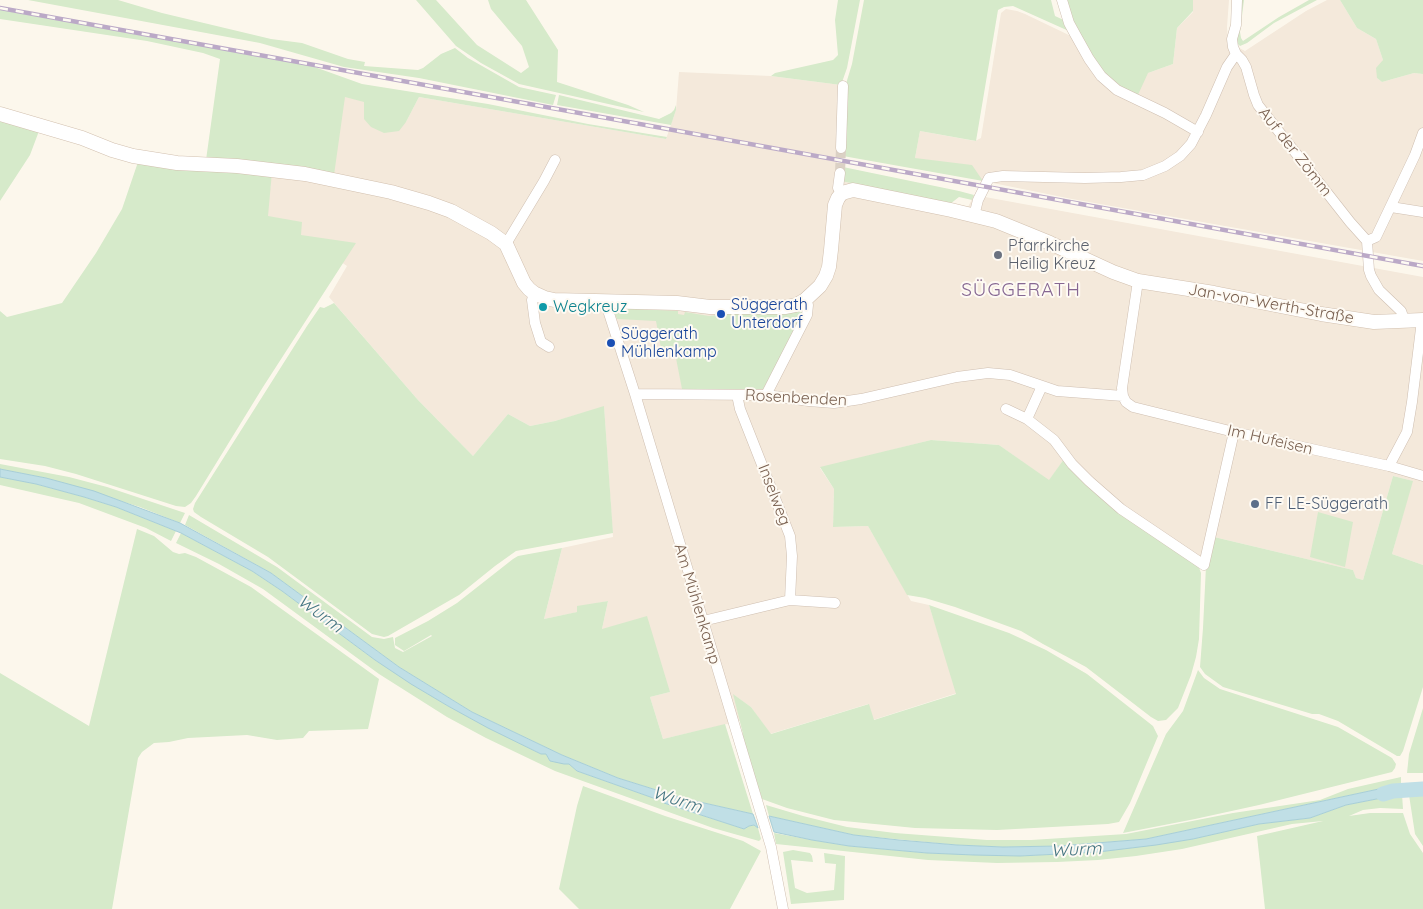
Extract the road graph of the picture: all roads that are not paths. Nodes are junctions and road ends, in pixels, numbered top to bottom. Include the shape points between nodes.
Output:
1 (1062, 0) edge
2 (1237, 0) edge
3 (1236, 54) junction
4 (843, 86) dead end
5 (0, 114) edge
6 (1198, 132) junction
7 (1423, 133) edge
8 (841, 148) tunnel mouth
9 (555, 160) dead end
10 (840, 173) tunnel mouth
11 (842, 193) junction
12 (1391, 207) junction
13 (1423, 212) edge
14 (974, 216) junction
15 (1367, 241) junction
16 (506, 244) junction
17 (1138, 280) junction
18 (534, 293) junction
19 (805, 300) junction
20 (605, 301) junction
21 (1422, 320) edge
22 (1405, 322) junction
23 (549, 347) dead end
24 (1042, 386) junction
25 (635, 394) junction
26 (737, 395) junction
27 (766, 395) junction
28 (1123, 396) junction
29 (1006, 409) dead end
30 (1027, 420) junction
31 (1234, 432) junction
32 (1389, 466) junction
33 (1423, 476) edge
34 (790, 600) junction
35 (835, 603) dead end
36 (703, 621) junction
37 (783, 909) edge

1 - 6 street via 1069,23 1101,76 1117,90
2 - 3 street via 1232,39
3 - 6 street
3 - 15 street, Auf der Zömm via 1246,67 1258,105
4 - 8 street
5 - 16 main road via 132,156 305,174 391,192 451,211
6 - 14 street via 1180,156 1143,175 989,178
7 - 12 street
9 - 16 street
10 - 11 street via 838,188
11 - 14 main road via 853,190
11 - 19 main road via 835,205 826,276
12 - 13 street
12 - 15 street via 1376,237
14 - 17 main road, Jan-von-Werth-Straße
15 - 22 street via 1371,276 1379,290 1401,311
16 - 18 main road via 524,283
17 - 22 main road, Jan-von-Werth-Straße via 1321,314 1374,322
17 - 28 street
18 - 20 main road via 554,300
18 - 23 street via 535,323 541,342
19 - 20 main road via 781,307
19 - 27 street via 807,315
20 - 25 street, Am Mühlenkamp
21 - 22 main road, Jan-von-Werth-Straße
21 - 32 street via 1407,432
24 - 27 street, Rosenbenden via 1010,375 988,374 956,377 834,403
24 - 28 street, Rosenbenden via 1057,392
24 - 30 street
25 - 26 street, Rosenbenden
25 - 36 street, Am Mühlenkamp
26 - 27 street, Rosenbenden
26 - 34 street, Inselweg via 790,536
28 - 31 street, Im Hufeisen via 1133,408
29 - 30 street
30 - 31 street via 1054,440 1072,464 1121,510 1204,565
31 - 32 street, Im Hufeisen
32 - 33 street, Im Hufeisen
34 - 35 street
34 - 36 street
36 - 37 street, Am Mühlenkamp via 771,847

